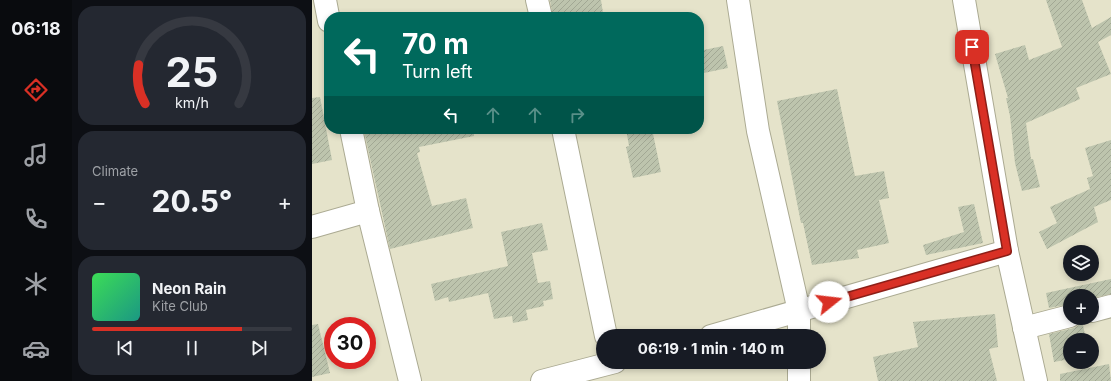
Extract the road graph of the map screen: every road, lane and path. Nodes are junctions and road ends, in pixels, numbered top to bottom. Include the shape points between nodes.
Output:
1 (537, 0) edge
2 (738, 0) edge
3 (964, 0) edge
4 (540, 12) edge
5 (352, 134) edge
6 (565, 134) edge
7 (368, 211) junction
8 (312, 227) edge
9 (1007, 251) junction
10 (1111, 306) edge
11 (1099, 309) edge
12 (799, 311) junction
13 (1063, 318) edge
14 (1024, 328) junction
15 (605, 329) edge
16 (736, 329) edge
17 (799, 329) edge
18 (596, 366) edge
19 (799, 369) edge
20 (410, 381) edge
21 (542, 381) edge
22 (799, 381) edge
23 (1036, 381) edge

1 - 4 street
2 - 12 street via 758,131
3 - 9 street
5 - 7 street
6 - 15 street
7 - 8 street
7 - 20 street
9 - 12 street
9 - 14 street
10 - 11 street
12 - 16 street
12 - 17 street
13 - 14 street
14 - 23 street
18 - 21 street
19 - 22 street

